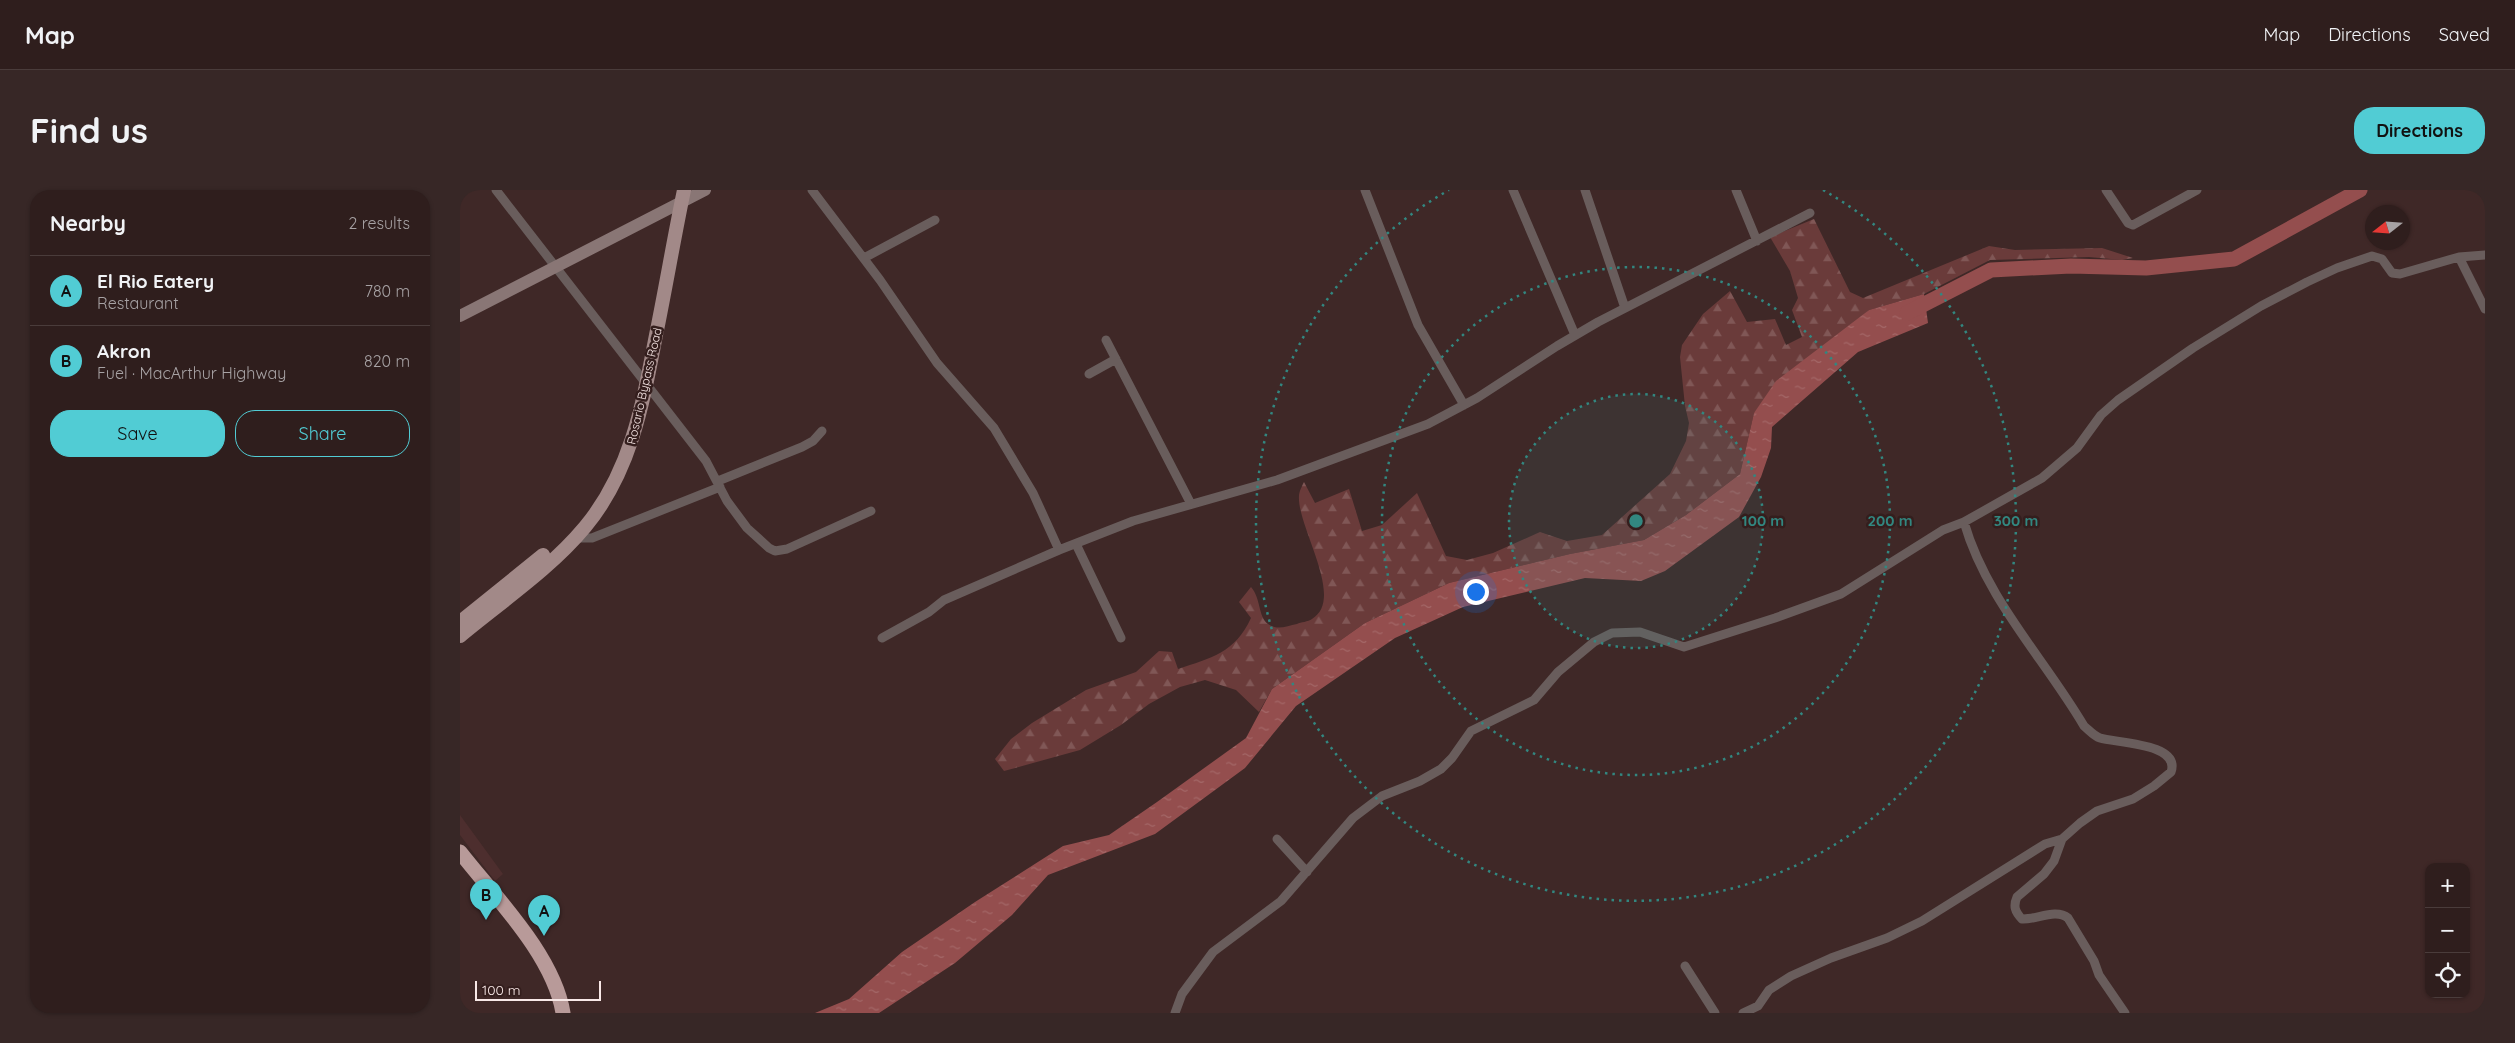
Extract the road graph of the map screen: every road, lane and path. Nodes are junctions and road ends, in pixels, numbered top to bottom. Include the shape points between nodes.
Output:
1 (496, 190) edge
2 (705, 190) edge
3 (812, 190) edge
4 (1365, 190) edge
5 (1513, 190) edge
6 (1585, 190) edge
7 (1736, 190) edge
8 (2106, 190) edge
9 (2197, 190) edge
10 (679, 198) edge
11 (1810, 213) dead end
12 (935, 220) dead end
13 (1757, 241) junction
14 (2485, 255) edge
15 (2459, 257) junction
16 (864, 258) junction
17 (558, 268) junction
18 (1626, 308) junction
19 (2485, 309) edge
20 (460, 316) edge
21 (1575, 335) junction
22 (1106, 340) dead end
23 (1116, 359) junction
24 (1090, 374) dead end
25 (643, 380) junction
26 (1464, 405) junction
27 (822, 430) dead end
28 (719, 484) junction
29 (1191, 504) junction
30 (871, 511) dead end
31 (1964, 522) junction
32 (575, 538) junction
33 (1076, 544) junction
34 (1059, 550) junction
35 (460, 622) edge
36 (460, 636) edge
37 (882, 638) dead end
38 (1121, 638) dead end
39 (1277, 839) dead end
40 (2062, 839) junction
41 (460, 852) edge
42 (1307, 872) junction
43 (1685, 966) dead end
44 (563, 1013) edge
45 (1175, 1013) edge
46 (1715, 1013) edge
47 (1743, 1013) edge
48 (2125, 1013) edge

1 - 17 street
2 - 10 street
3 - 16 street
4 - 26 street via 1418,325
5 - 21 street
6 - 18 street
7 - 13 street
8 - 9 street via 2128,223 2133,225
10 - 17 street
10 - 25 main road, Rosario Bypass Road
11 - 13 street
12 - 16 street
13 - 18 street
14 - 15 street
15 - 19 street
15 - 31 street via 2400,274 2392,273 2382,259 2372,256 2337,268 2269,302 2193,348 2118,400 2101,415 2077,448 2042,478
16 - 34 street via 937,363 994,428 1033,493
17 - 20 street
17 - 25 street
18 - 21 street
21 - 26 street
22 - 23 street
23 - 24 street
23 - 29 street
25 - 28 street via 713,470
25 - 32 main road, Rosario Bypass Road via 630,448 620,473
25 - 35 main road, Rosario Bypass Road via 612,472 596,499 559,542
26 - 29 street via 1406,434 1250,488
27 - 28 street via 813,441 802,447
28 - 30 street via 747,528 762,544 775,550 787,549
28 - 32 street via 592,538
29 - 33 street via 1133,521
31 - 40 street via 1972,551 1983,572 2084,726 2097,737 2142,744 2166,753 2171,760 2171,772 2154,786 2133,799 2097,811
31 - 42 street via 1943,530 1840,594 1687,646 1681,647 1640,632 1606,635 1576,655 1534,700 1471,731 1441,769 1382,796 1364,809
32 - 36 main road, Rosario Bypass Road
33 - 34 street
33 - 38 street
34 - 37 street via 944,600
39 - 42 street
40 - 47 street via 2045,844 1922,921 1791,976 1769,990 1758,1006
40 - 48 street via 2054,860 2044,874 2017,897 2014,908 2022,919 2057,913 2068,918 2099,975
41 - 44 highway via 541,956 558,988
42 - 45 street via 1275,906 1213,952 1182,994
43 - 46 street

